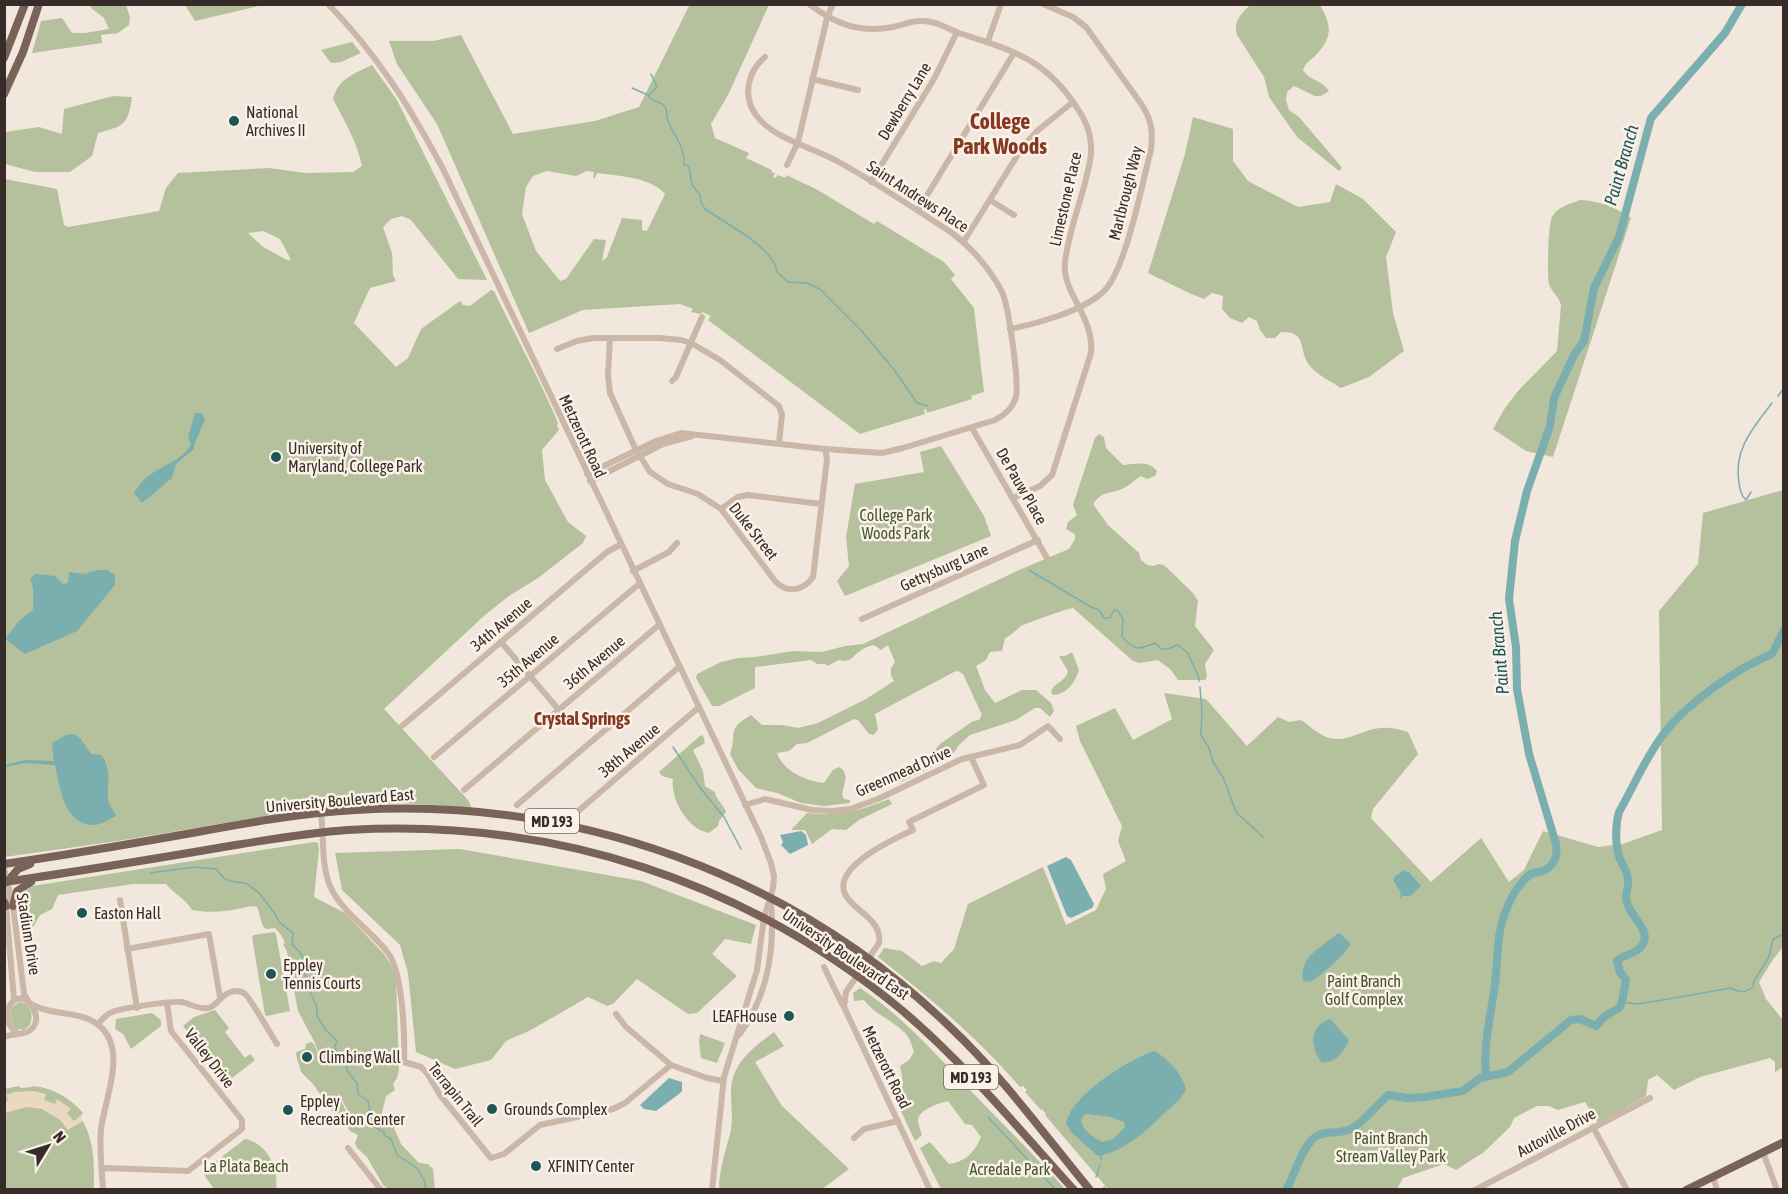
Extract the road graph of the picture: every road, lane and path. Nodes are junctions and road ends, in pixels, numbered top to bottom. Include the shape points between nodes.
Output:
1 (25, 4) edge
2 (39, 4) edge
3 (328, 4) edge
4 (809, 4) edge
5 (833, 4) edge
6 (1000, 4) edge
7 (1043, 4) edge
8 (827, 18) junction
9 (957, 32) junction
10 (988, 41) junction
11 (1014, 53) junction
12 (765, 57) dead end
13 (4, 58) edge
14 (812, 79) junction
15 (858, 90) dead end
16 (4, 94) edge
17 (1073, 102) junction
18 (798, 142) junction
19 (787, 165) dead end
20 (871, 182) junction
21 (990, 200) junction
22 (918, 210) junction
23 (1014, 215) dead end
24 (963, 241) junction
25 (1080, 306) junction
26 (702, 317) dead end
27 (1010, 329) junction
28 (610, 339) junction
29 (692, 343) junction
30 (557, 350) dead end
31 (672, 381) dead end
32 (972, 428) junction
33 (779, 443) junction
34 (825, 449) junction
35 (638, 453) junction
36 (588, 478) junction
37 (1013, 498) junction
38 (821, 504) junction
39 (721, 509) junction
40 (1038, 540) junction
41 (677, 543) dead end
42 (620, 545) junction
43 (1047, 558) dead end
44 (633, 571) junction
45 (639, 584) junction
46 (862, 619) dead end
47 (659, 625) junction
48 (501, 642) junction
49 (679, 667) junction
50 (530, 676) junction
51 (699, 708) junction
52 (559, 710) junction
53 (402, 726) dead end
54 (1060, 739) dead end
55 (434, 757) dead end
56 (971, 757) junction
57 (464, 790) dead end
58 (517, 805) dead end
59 (746, 805) junction
60 (321, 813) junction
61 (576, 813) dead end
62 (323, 832) junction
63 (50, 856) junction
64 (4, 866) edge
65 (49, 876) junction
66 (5, 881) edge
67 (771, 899) junction
68 (120, 900) dead end
69 (8, 905) edge
70 (769, 920) junction
71 (127, 949) junction
72 (875, 951) joint
73 (866, 956) junction
74 (824, 967) dead end
75 (856, 976) junction
76 (220, 997) junction
77 (14, 1000) junction
78 (29, 1003) junction
79 (167, 1003) junction
80 (844, 1007) junction
81 (137, 1008) junction
82 (49, 1012) junction
83 (616, 1014) dead end
84 (36, 1020) junction
85 (9, 1024) junction
86 (98, 1024) junction
87 (4, 1032) edge
88 (17, 1033) junction
89 (4, 1037) edge
90 (735, 1040) junction
91 (277, 1044) dead end
92 (671, 1065) junction
93 (723, 1081) junction
94 (1650, 1098) dead end
95 (898, 1121) junction
96 (1593, 1127) junction
97 (854, 1138) dead end
98 (1784, 1142) edge
99 (348, 1148) dead end
100 (1763, 1152) junction
101 (102, 1169) junction
102 (1713, 1176) junction
103 (103, 1190) edge
104 (381, 1190) edge
105 (712, 1190) edge
106 (930, 1190) edge
107 (1074, 1190) edge
108 (1090, 1190) edge
109 (1475, 1190) edge
110 (1627, 1190) edge
111 (1686, 1190) edge
112 (1717, 1190) edge
113 (1777, 1190) edge

1 - 13 main road
2 - 16 main road
3 - 36 street, Metzerott Road via 374,56 415,117
4 - 8 street, Limestone Place
5 - 8 street
6 - 10 street
7 - 25 street, Marlbrough Way via 1086,27 1142,105 1153,127 1151,150 1118,269 1102,293
8 - 9 street, Limestone Place via 867,30 923,21
8 - 14 street
9 - 10 street, Limestone Place
9 - 20 street, Dewberry Lane via 934,79
10 - 11 street, Limestone Place
11 - 17 street, Limestone Place via 1046,70
11 - 22 street
12 - 18 street, Saint Andrews Place via 751,76 749,95 754,111 771,129
14 - 15 street
14 - 18 street
17 - 21 street via 1029,139
17 - 25 street, Limestone Place via 1088,128 1092,153 1064,265
18 - 19 street
18 - 20 street, Saint Andrews Place
20 - 22 street, Saint Andrews Place
21 - 23 street
21 - 24 street
22 - 24 street, Saint Andrews Place
24 - 27 street, Saint Andrews Place via 1001,290
25 - 27 street, Marlbrough Way via 1041,322
25 - 37 street, Limestone Place via 1092,346 1062,444 1048,480
26 - 29 street
27 - 32 street, Saint Andrews Place via 1016,383 1014,402 1000,418
28 - 29 street via 659,338
28 - 30 street via 587,339
28 - 35 street, Duke Street via 610,393
29 - 31 street
29 - 33 street via 779,406
32 - 34 street, Saint Andrews Place via 882,453
32 - 37 street, De Pauw Place
33 - 34 street, Saint Andrews Place
33 - 35 street, Saint Andrews Place via 674,434
34 - 38 street, Duke Street
35 - 36 street, Saint Andrews Place
35 - 39 street, Duke Street via 658,479 691,490
36 - 42 street, Metzerott Road
37 - 40 street, De Pauw Place
38 - 39 street via 748,495
38 - 39 street, Duke Street via 813,577 791,590 779,586
40 - 43 street, De Pauw Place
40 - 46 street, Gettysburg Lane
41 - 44 street via 669,552
42 - 44 street, Metzerott Road
42 - 48 street, 34th Avenue
44 - 45 street, Metzerott Road
45 - 47 street, Metzerott Road
45 - 50 street, 35th Avenue
47 - 49 street, Metzerott Road
47 - 52 street, 36th Avenue
48 - 50 street
48 - 53 street, 34th Avenue
49 - 51 street, Metzerott Road
49 - 58 street
50 - 52 street
50 - 55 street, 35th Avenue
51 - 59 street, Metzerott Road
51 - 61 street, 38th Avenue
52 - 57 street, 36th Avenue
54 - 56 street, Greenmead Drive via 1048,726 1020,745
56 - 59 street, Greenmead Drive via 849,809 823,811 765,799
56 - 72 street via 984,785 909,822 913,830 868,853 844,882 847,898 879,930
59 - 67 street, Metzerott Road via 771,863
60 - 62 street, Terrapin Trail
60 - 63 main road, University Boulevard East / MD 193
60 - 67 main road, University Boulevard East / MD 193 via 435,808 548,820 677,857
62 - 65 main road, University Boulevard East / MD 193
62 - 70 main road, University Boulevard East / MD 193 via 425,828 544,841 606,855 681,879
62 - 92 street, Terrapin Trail via 327,877 334,894 393,962 399,985 404,1062 427,1073 491,1158 504,1154 540,1125 625,1103
63 - 64 main road, University Boulevard East / MD 193
63 - 66 main road via 21,867
64 - 66 street, Stadium Drive
65 - 66 main road, University Boulevard East / MD 193
65 - 69 main road via 19,888
66 - 69 street, Stadium Drive
67 - 70 street, Metzerott Road
67 - 73 main road, University Boulevard East / MD 193
68 - 71 street
69 - 77 street, Stadium Drive
69 - 78 street, Stadium Drive
70 - 75 main road, University Boulevard East / MD 193
70 - 90 street
70 - 90 street via 770,955 763,990 752,1017
71 - 76 street via 209,934
71 - 81 street
72 - 73 main road
73 - 75 street
73 - 108 main road, University Boulevard East / MD 193 via 914,994 970,1047
74 - 80 street, Metzerott Road
75 - 80 street via 845,995
75 - 107 main road, University Boulevard East / MD 193 via 932,1037
76 - 79 street, Valley Drive via 206,1009 182,1002
76 - 91 street, Valley Drive via 244,993
77 - 78 street via 22,998
77 - 85 street via 8,1010
78 - 82 street
78 - 84 street
79 - 81 street, Valley Drive
79 - 101 street, Valley Drive via 171,1031 243,1124 240,1131 188,1171
80 - 95 street, Metzerott Road
81 - 86 street, Valley Drive via 110,1012
82 - 84 street
82 - 86 street
83 - 92 street
84 - 88 street via 28,1032
85 - 87 street
85 - 88 street
86 - 101 street via 111,1040 115,1058 101,1130
88 - 89 street
90 - 93 street
92 - 93 street
93 - 105 street
94 - 96 street, Autoville Drive
95 - 97 street via 864,1129
95 - 106 street, Metzerott Road
96 - 109 street, Autoville Drive
96 - 110 street
98 - 100 main road
99 - 104 street
100 - 102 main road
100 - 113 street
101 - 103 street
102 - 111 main road
102 - 112 street

